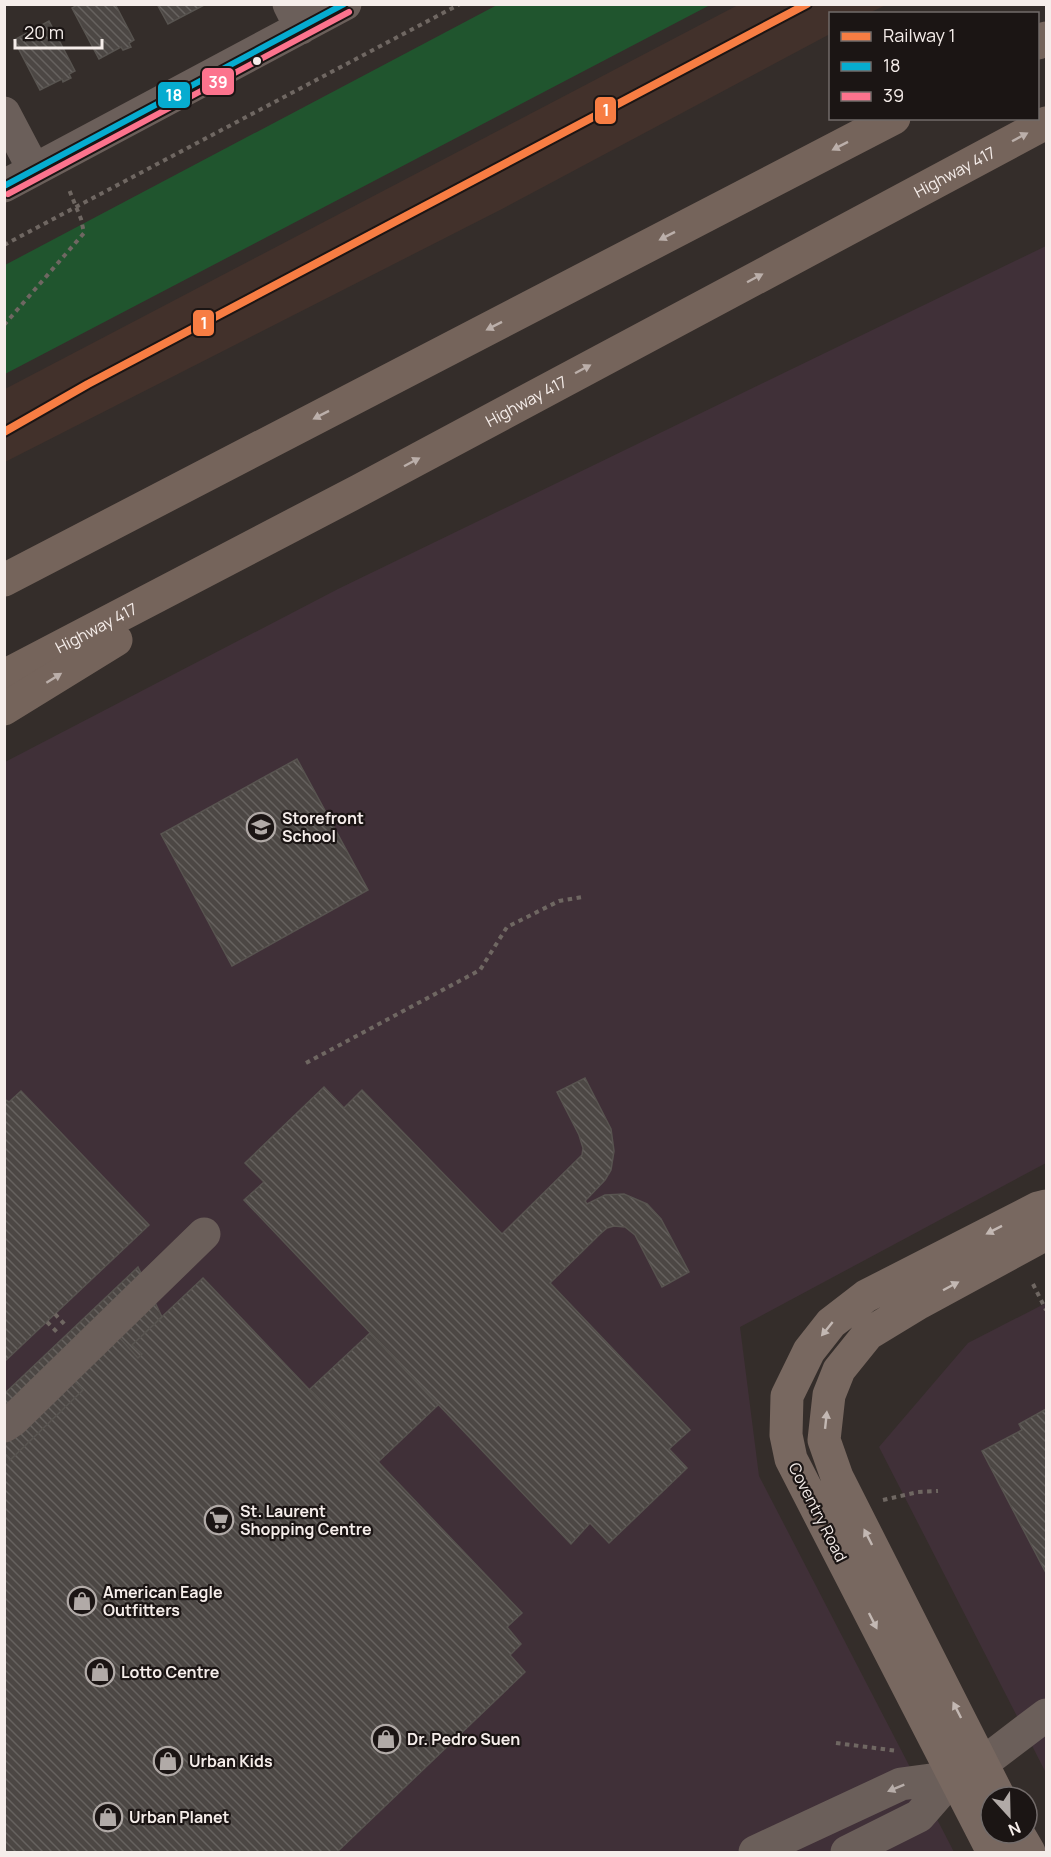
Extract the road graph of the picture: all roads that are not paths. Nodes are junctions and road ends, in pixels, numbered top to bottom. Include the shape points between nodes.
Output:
1 (345, 4) edge
2 (295, 16) edge
3 (4, 113) edge
4 (890, 120) edge
5 (1047, 123) edge
6 (34, 170) junction
7 (4, 186) edge
8 (360, 490) junction
9 (85, 537) junction
10 (4, 571) edge
11 (4, 580) edge
12 (4, 676) edge
13 (4, 709) edge
14 (1047, 1206) edge
15 (204, 1234) dead end
16 (1047, 1234) edge
17 (4, 1426) edge
18 (1047, 1715) edge
19 (983, 1763) junction
20 (953, 1777) junction
21 (993, 1785) edge
22 (755, 1852) edge
23 (848, 1852) edge
24 (993, 1852) edge

1 - 2 street
2 - 6 street
3 - 6 street
4 -> 9 highway
8 -> 5 highway, Highway 417
6 - 7 street
8 - 12 highway, Highway 417
13 -> 8 highway
9 - 10 highway
9 - 11 highway
14 -> 20 main road, Coventry Road via 866,1296 831,1323 809,1351 787,1396 790,1459
15 - 17 street
19 -> 16 main road, Coventry Road via 837,1477 824,1440 829,1395 839,1370 868,1334
18 - 19 street
19 - 20 street
19 - 21 main road, Coventry Road
20 -> 22 street via 901,1785
20 - 23 street via 919,1816
20 - 24 main road, Coventry Road

